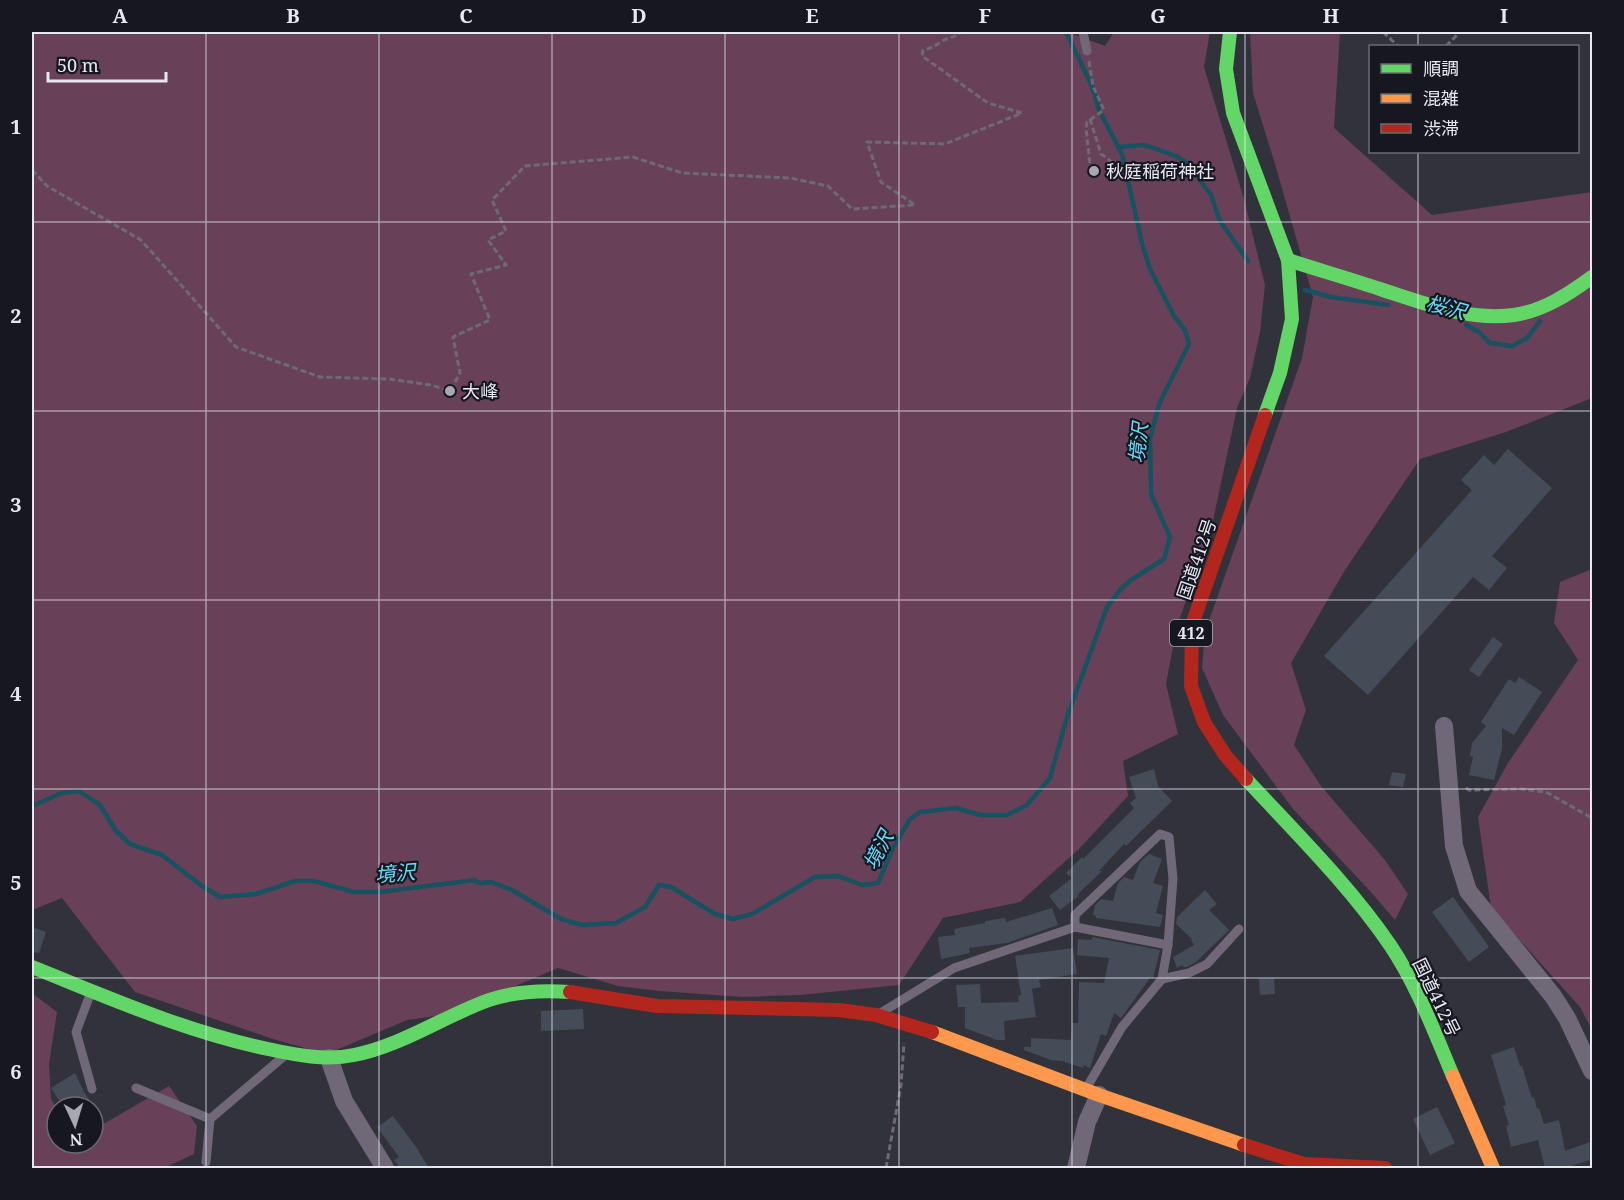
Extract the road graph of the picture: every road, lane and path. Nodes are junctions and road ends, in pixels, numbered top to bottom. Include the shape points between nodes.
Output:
1 (961, 32) edge
2 (1083, 32) edge
3 (1230, 32) edge
4 (1383, 32) edge
5 (1460, 32) edge
6 (1397, 45) edge
7 (1447, 45) edge
8 (1087, 51) joint
9 (1090, 119) junction
10 (1090, 166) dead end
11 (1120, 168) dead end
12 (32, 170) edge
13 (1288, 260) junction
14 (1593, 277) edge
15 (1444, 726) dead end
16 (1449, 789) junction
17 (1593, 818) edge
18 (1075, 927) junction
19 (1239, 929) dead end
20 (1168, 945) junction
21 (32, 967) edge
22 (1161, 980) junction
23 (92, 990) junction
24 (876, 1015) junction
25 (910, 1024) junction
26 (287, 1053) junction
27 (329, 1058) junction
28 (1593, 1071) edge
29 (136, 1088) dead end
30 (92, 1089) dead end
31 (1092, 1092) junction
32 (210, 1119) junction
33 (206, 1162) dead end
34 (1487, 1167) edge
35 (385, 1168) edge
36 (886, 1168) edge
37 (1076, 1168) edge
38 (1385, 1168) edge

1 - 12 path via 935,48 923,50 922,56 988,103 1022,114 945,144 867,142 880,182 915,205 852,208 828,186 790,178 682,173 633,157 525,166 492,200 506,231 488,240 506,265 471,274 490,320 453,337 460,373 450,391 389,379 320,377 236,347 141,240 47,186
2 - 8 lane
3 - 13 main road, 国道412号 / 412 via 1226,69 1233,113
4 - 6 path
5 - 7 path
8 - 9 path via 1093,86 1104,110
9 - 10 path via 1086,128
9 - 11 path via 1101,154
13 - 14 main road via 1423,303 1490,316 1537,309 1577,290
13 - 34 main road, 国道412号 / 412 via 1290,330 1280,373 1192,625 1191,686 1204,722 1225,755 1359,904 1390,945 1415,987
15 - 16 street
16 - 17 path via 1546,792
16 - 28 street via 1454,846 1468,891 1553,996
18 - 20 lane
18 - 20 lane via 1076,915 1160,834 1169,837 1173,879
18 - 24 lane via 954,968
19 - 22 lane via 1208,964
20 - 22 lane
21 - 23 main road
22 - 31 lane via 1122,1027
23 - 26 main road via 225,1040
23 - 30 lane via 76,1032
24 - 25 main road
24 - 27 main road via 839,1010 657,1006 579,992 535,990 490,1000 379,1048
25 - 31 main road
25 - 36 path via 904,1041 901,1084
26 - 27 main road
26 - 32 lane
27 - 35 street via 344,1101
29 - 32 lane
31 - 37 street
31 - 38 main road via 1304,1164
32 - 33 lane

